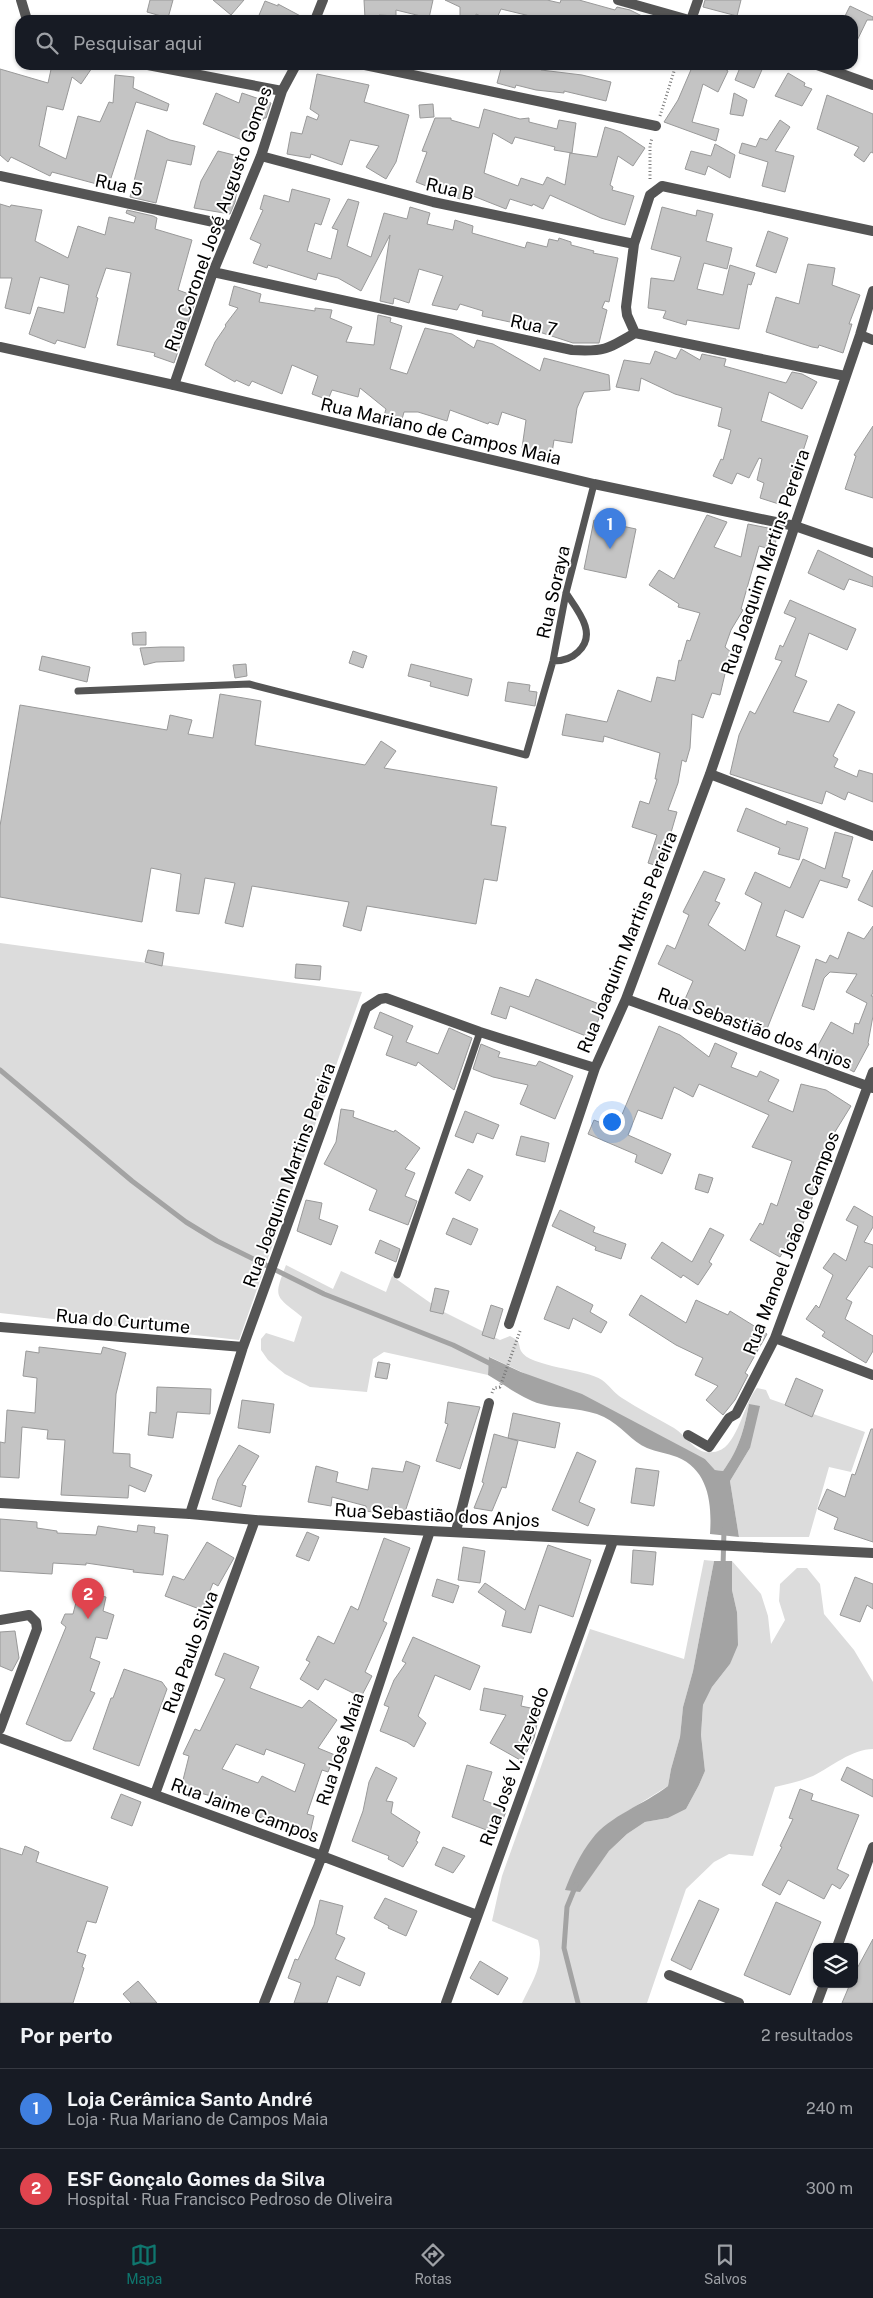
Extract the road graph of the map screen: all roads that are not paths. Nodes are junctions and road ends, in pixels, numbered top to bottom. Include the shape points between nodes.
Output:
1 (21, 0) edge
2 (323, 0) edge
3 (618, 0) edge
4 (698, 0) edge
5 (25, 15) edge
6 (317, 15) edge
7 (672, 15) edge
8 (692, 15) edge
9 (174, 70) edge
10 (293, 70) edge
11 (389, 70) edge
12 (831, 70) edge
13 (873, 85) edge
14 (282, 91) junction
15 (656, 126) dead end
16 (261, 156) junction
17 (0, 176) edge
18 (232, 226) junction
19 (873, 231) edge
20 (634, 244) junction
21 (213, 272) junction
22 (873, 291) edge
23 (635, 332) junction
24 (860, 335) junction
25 (873, 340) edge
26 (0, 347) edge
27 (844, 376) junction
28 (174, 385) junction
29 (594, 484) junction
30 (795, 526) junction
31 (873, 554) edge
32 (566, 593) junction
33 (553, 661) junction
34 (78, 691) dead end
35 (710, 774) junction
36 (873, 836) edge
37 (626, 999) junction
38 (480, 1032) junction
39 (595, 1068) junction
40 (873, 1072) edge
41 (871, 1087) edge
42 (397, 1275) dead end
43 (509, 1324) dead end
44 (0, 1327) edge
45 (775, 1338) junction
46 (243, 1347) junction
47 (873, 1376) edge
48 (489, 1403) dead end
49 (688, 1435) dead end
50 (0, 1503) edge
51 (190, 1514) junction
52 (255, 1520) junction
53 (430, 1531) junction
54 (456, 1531) junction
55 (613, 1541) junction
56 (873, 1553) edge
57 (0, 1620) edge
58 (0, 1729) edge
59 (0, 1738) edge
60 (155, 1794) junction
61 (873, 1847) edge
62 (322, 1856) junction
63 (477, 1916) junction
64 (838, 1943) edge
65 (669, 1975) dead end
66 (823, 1988) edge
67 (264, 2003) edge
68 (446, 2003) edge
69 (739, 2003) edge
70 (817, 2003) edge

1 - 5 street
2 - 6 street
3 - 7 street
4 - 8 street
9 - 14 street
10 - 14 street, Rua Coronel José Augusto Gomes
11 - 15 street
12 - 13 street
14 - 16 street, Rua Coronel José Augusto Gomes
16 - 18 street, Rua Coronel José Augusto Gomes
16 - 20 street, Rua B via 433,202
17 - 18 street, Rua 5
18 - 21 street, Rua Coronel José Augusto Gomes
19 - 20 street via 662,186 650,195
20 - 23 street via 626,307
21 - 23 street, Rua 7 via 572,350 597,352 609,349
21 - 28 street, Rua Coronel José Augusto Gomes
22 - 24 street, Rua Joaquim Martins Pereira
23 - 27 street
24 - 25 street
24 - 27 street, Rua Joaquim Martins Pereira
26 - 28 street, Rua Mariano de Campos Maia
27 - 30 street, Rua Joaquim Martins Pereira
28 - 29 street, Rua Mariano de Campos Maia
29 - 30 street, Rua Mariano de Campos Maia
29 - 32 lane, Rua Soraya
30 - 31 street, Rua Mariano de Campos Maia
30 - 35 street, Rua Joaquim Martins Pereira
32 - 33 lane, Rua Soraya
32 - 33 lane via 584,622 587,637 584,647 575,655 564,661
33 - 34 lane, Rua Soraya via 526,756 249,684
35 - 36 street
35 - 37 street, Rua Joaquim Martins Pereira
37 - 39 street, Rua Joaquim Martins Pereira
37 - 41 street, Rua Sebastião dos Anjos
38 - 39 street, Rua Joaquim Martins Pereira
38 - 42 lane
38 - 46 street, Rua Joaquim Martins Pereira via 386,998 366,1008
39 - 43 street
40 - 41 street, Rua Manoel João de Campos
41 - 45 street, Rua Manoel João de Campos
44 - 46 street, Rua do Curtume
45 - 47 street
45 - 49 street, Rua Manoel João de Campos via 736,1414 729,1418 709,1447
46 - 51 street, Rua Joaquim Martins Pereira
48 - 54 street
50 - 51 street, Rua Sebastião dos Anjos
51 - 52 street, Rua Sebastião dos Anjos
52 - 53 street, Rua Sebastião dos Anjos
52 - 60 street, Rua Paulo Silva
53 - 54 street, Rua Sebastião dos Anjos
53 - 62 street, Rua José Maia
54 - 55 street, Rua Sebastião dos Anjos
55 - 56 street, Rua Sebastião dos Anjos
55 - 63 street, Rua José V. Azevedo
57 - 58 street via 33,1616 37,1629
59 - 60 street, Rua Jaime Campos
60 - 62 street, Rua Jaime Campos
61 - 64 street
62 - 63 street, Rua Jaime Campos
62 - 67 street, Rua José Maia
63 - 68 street, Rua José V. Azevedo
65 - 69 street
66 - 70 street

